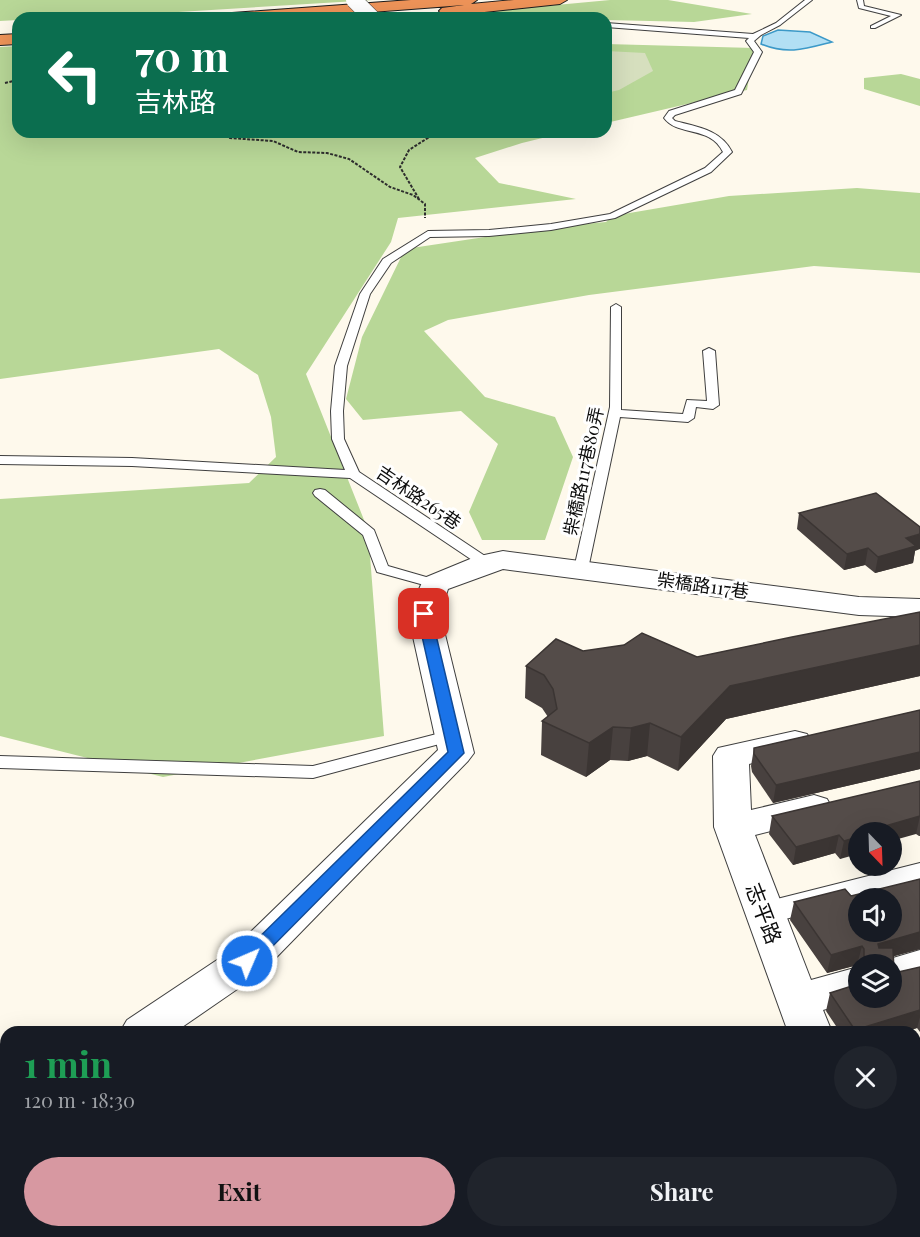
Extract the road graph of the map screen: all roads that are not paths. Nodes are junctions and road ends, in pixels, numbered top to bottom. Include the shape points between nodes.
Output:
1 (354, 0) edge
2 (470, 0) edge
3 (560, 0) edge
4 (809, 0) edge
5 (860, 0) edge
6 (311, 12) edge
7 (366, 12) edge
8 (425, 12) edge
9 (612, 26) edge
10 (873, 27) dead end
11 (754, 36) junction
12 (616, 307) dead end
13 (710, 351) dead end
14 (615, 413) junction
15 (0, 460) edge
16 (353, 474) junction
17 (320, 493) dead end
18 (486, 563) junction
19 (581, 569) junction
20 (435, 584) junction
21 (920, 608) edge
22 (831, 734) edge
23 (452, 735) junction
24 (0, 762) edge
25 (843, 801) edge
26 (733, 827) junction
27 (920, 874) edge
28 (765, 913) junction
29 (920, 966) edge
30 (902, 971) edge
31 (848, 989) edge
32 (805, 1016) edge
33 (151, 1026) edge

1 - 7 street, bridge
2 - 6 highway
3 - 8 highway
4 - 11 lane via 778,24
5 - 10 lane via 861,7 898,15
9 - 11 lane
11 - 16 lane, 吉林路265巷 via 750,41 758,52 738,92 672,113 668,118 672,123 714,136 726,147 728,152 708,170 612,216 489,233 428,234 387,261 365,294 341,366 338,439
12 - 14 lane, 柴橋路117巷80弄
13 - 14 lane via 713,405 691,403 688,418
14 - 19 lane, 柴橋路117巷80弄
15 - 16 lane via 187,463
16 - 18 lane, 吉林路265巷
17 - 20 lane via 369,533 382,569
18 - 19 street, 柴橋路117巷 via 503,560
18 - 20 street, 柴橋路117巷
19 - 21 street, 柴橋路117巷 via 860,606
20 - 23 street via 424,614
22 - 26 street, 志平路 via 731,756
23 - 24 lane via 313,772
23 - 33 street via 456,753 247,961
25 - 26 street
26 - 28 street, 志平路
27 - 28 street
28 - 32 street, 志平路
29 - 30 street
31 - 32 street, 志平路

